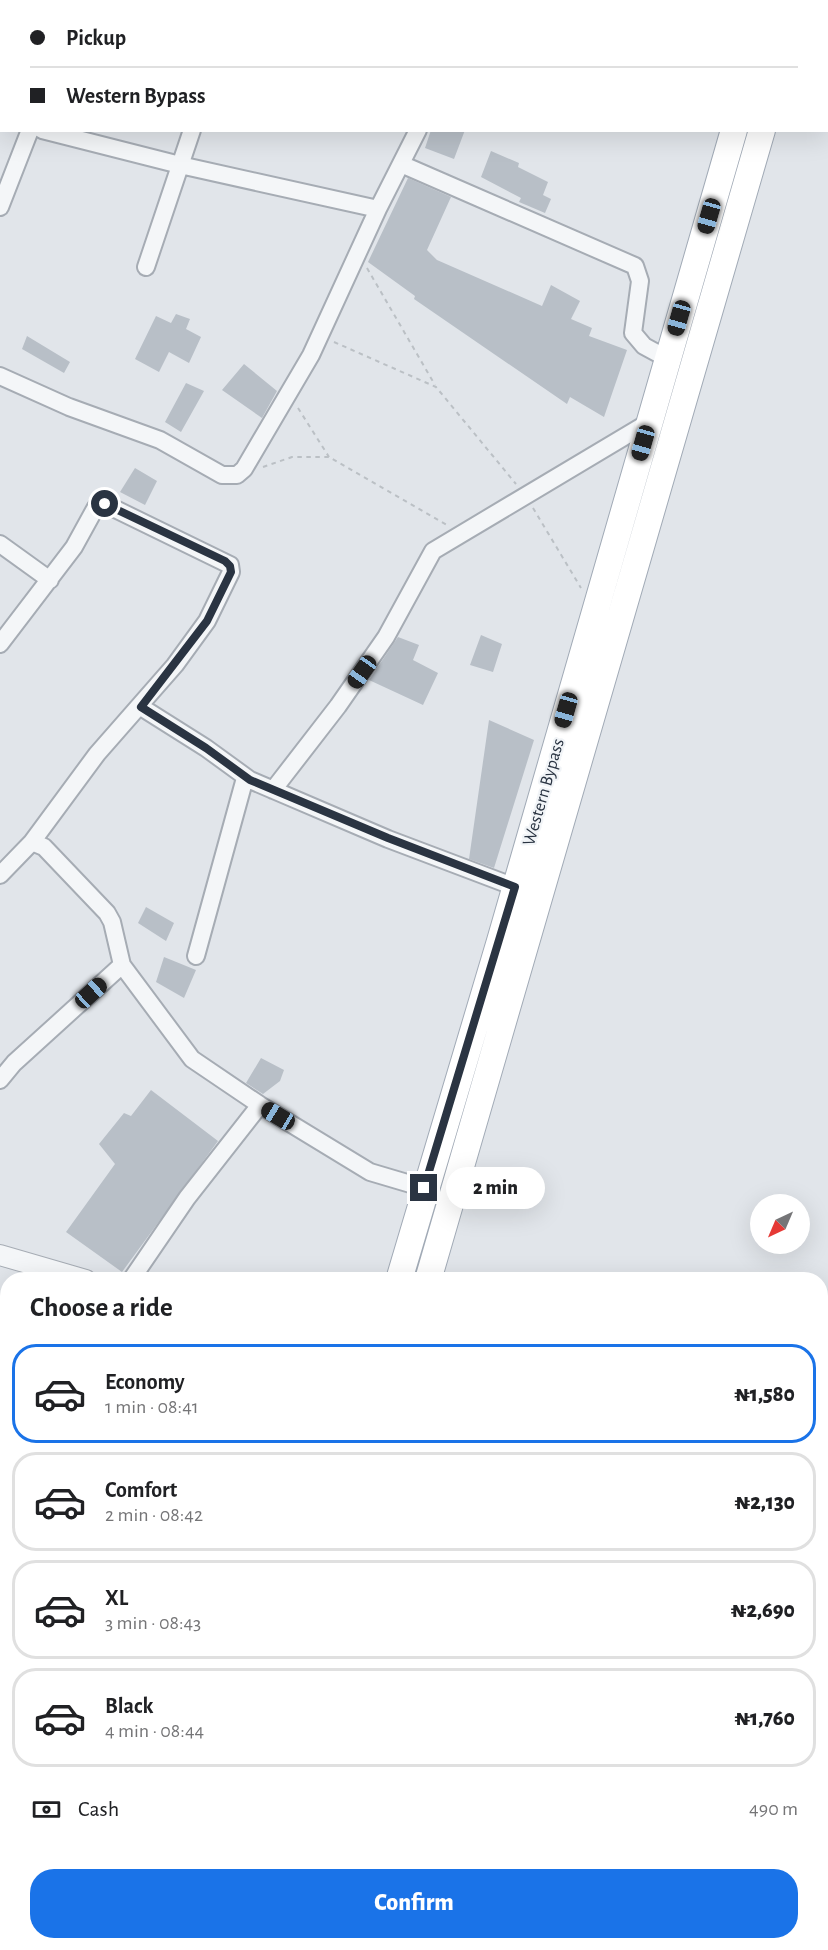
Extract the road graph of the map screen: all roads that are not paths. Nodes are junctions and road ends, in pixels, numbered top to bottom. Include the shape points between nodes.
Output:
1 (29, 132) edge
2 (50, 132) edge
3 (191, 132) edge
4 (417, 132) edge
5 (733, 132) edge
6 (761, 132) edge
7 (401, 164) junction
8 (180, 165) junction
9 (0, 207) edge
10 (378, 209) junction
11 (146, 267) dead end
12 (668, 358) junction
13 (0, 376) edge
14 (650, 422) junction
15 (0, 544) edge
16 (50, 580) junction
17 (0, 644) edge
18 (141, 707) junction
19 (246, 778) junction
20 (273, 790) junction
21 (32, 842) junction
22 (0, 875) edge
23 (515, 887) junction
24 (196, 956) dead end
25 (122, 965) junction
26 (0, 1080) edge
27 (260, 1105) junction
28 (424, 1188) junction
29 (0, 1255) edge
30 (58, 1272) edge
31 (136, 1272) edge
32 (401, 1272) edge
33 (431, 1272) edge

1 - 9 street
2 - 8 street
3 - 8 street
4 - 7 street
5 - 12 main road, Western Bypass
6 - 33 main road, Western Bypass
7 - 10 street
7 - 12 street via 634,266 640,281 633,333 644,346
8 - 10 street
8 - 11 street
10 - 13 street via 320,336 237,475 222,475 160,440 69,407
12 - 14 main road, Western Bypass
14 - 20 street via 441,545 428,558 386,637
14 - 23 main road, Western Bypass
15 - 16 street
16 - 17 street
16 - 18 street via 101,504 230,566 231,572 207,621
18 - 19 street
18 - 21 street via 97,754
19 - 20 street
19 - 24 street
20 - 23 street
21 - 22 street
21 - 25 street via 44,847 107,913
23 - 28 main road, Western Bypass
25 - 26 street
25 - 27 street via 187,1054
27 - 28 street via 370,1172
27 - 31 street via 187,1198
28 - 32 main road, Western Bypass
29 - 30 street

